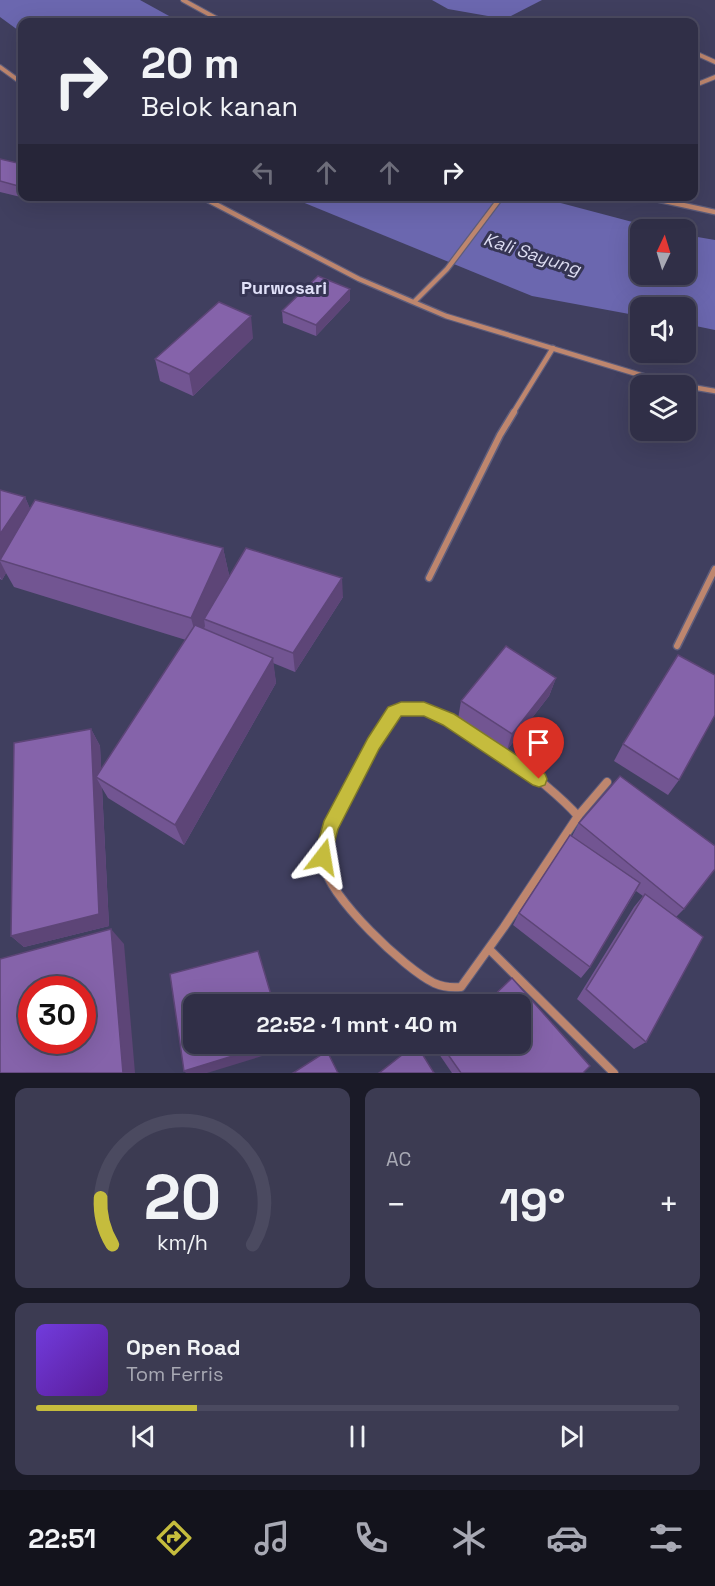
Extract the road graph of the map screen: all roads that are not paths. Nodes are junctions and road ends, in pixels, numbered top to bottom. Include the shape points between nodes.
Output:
1 (183, 0) edge
2 (216, 18) edge
3 (698, 54) edge
4 (715, 62) edge
5 (0, 67) edge
6 (715, 77) edge
7 (18, 81) edge
8 (708, 81) junction
9 (698, 84) edge
10 (715, 84) edge
11 (210, 201) edge
12 (498, 201) edge
13 (665, 201) edge
14 (715, 212) edge
15 (415, 301) junction
16 (553, 348) junction
17 (641, 375) edge
18 (696, 388) edge
19 (715, 391) edge
20 (715, 569) edge
21 (429, 578) dead end
22 (677, 646) dead end
23 (607, 782) dead end
24 (578, 816) junction
25 (490, 950) junction
26 (614, 1073) edge

1 - 2 street
3 - 4 street
5 - 7 street
6 - 8 street
8 - 9 street
8 - 10 street
11 - 15 street via 359,279
12 - 15 street via 447,268
13 - 14 street
15 - 16 street via 446,316
16 - 17 street
16 - 21 street via 500,435
18 - 19 street
20 - 22 street
23 - 24 street
24 - 25 street
24 - 25 street via 554,790 449,720 411,708 394,712 386,722 330,827 323,857 327,878 377,937 432,983 462,987
25 - 26 street

